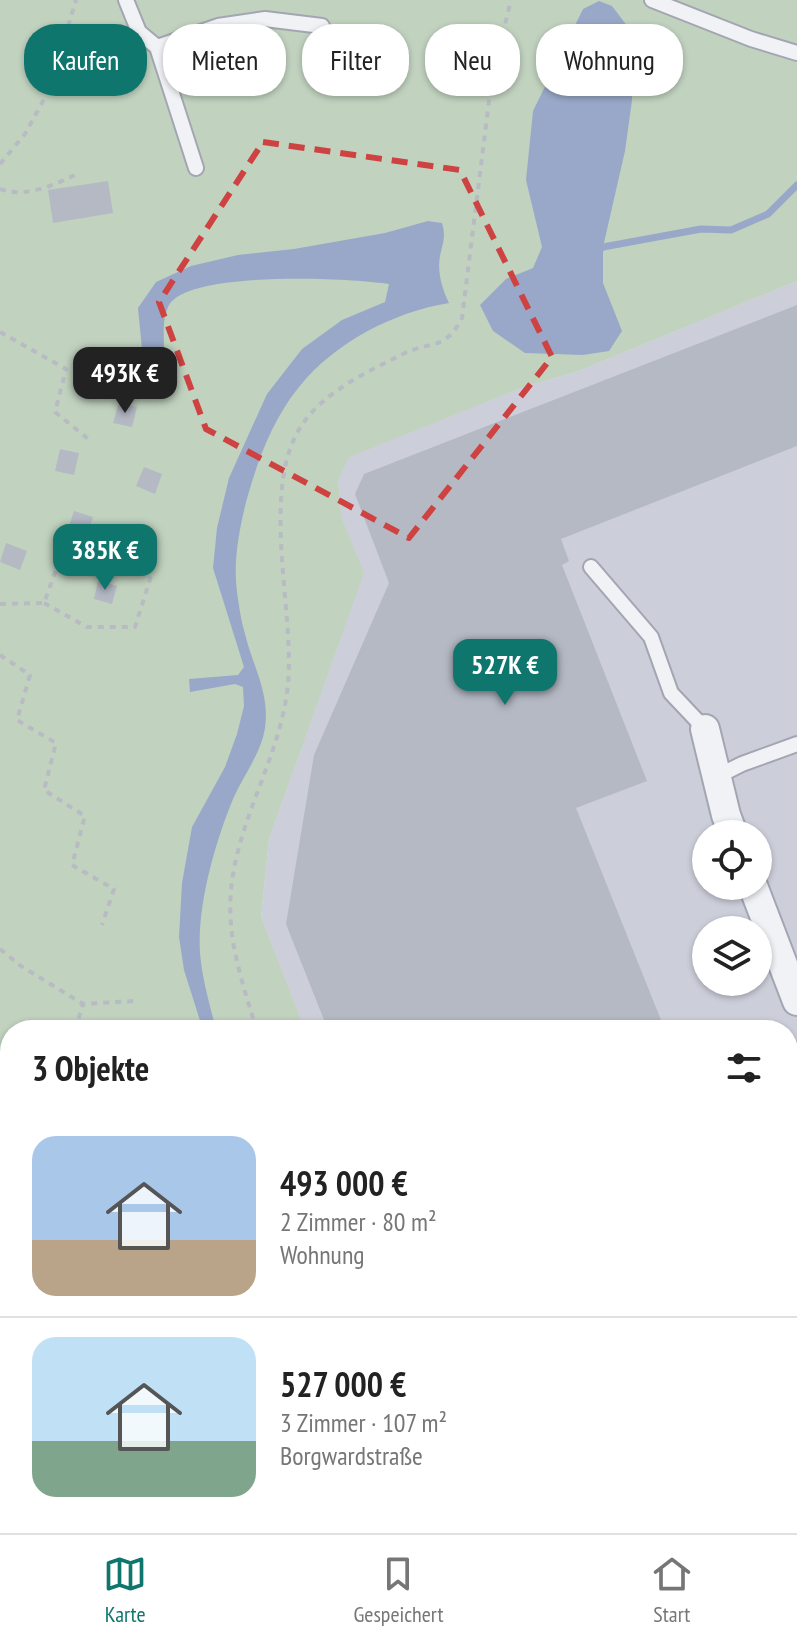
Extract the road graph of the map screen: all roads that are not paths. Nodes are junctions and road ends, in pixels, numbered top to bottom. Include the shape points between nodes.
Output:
1 (126, 0) edge
2 (652, 0) edge
3 (306, 24) edge
4 (157, 47) junction
5 (797, 53) edge
6 (196, 168) dead end
7 (591, 567) dead end
8 (705, 729) joint
9 (797, 744) edge
10 (716, 777) junction
11 (729, 820) edge
12 (758, 900) edge
13 (797, 1001) edge

1 - 4 lane via 139,32
2 - 5 lane
3 - 4 lane via 265,19 218,26
4 - 6 lane
7 - 8 lane via 651,637 671,693
8 - 10 street
9 - 10 lane
10 - 11 street
12 - 13 street

